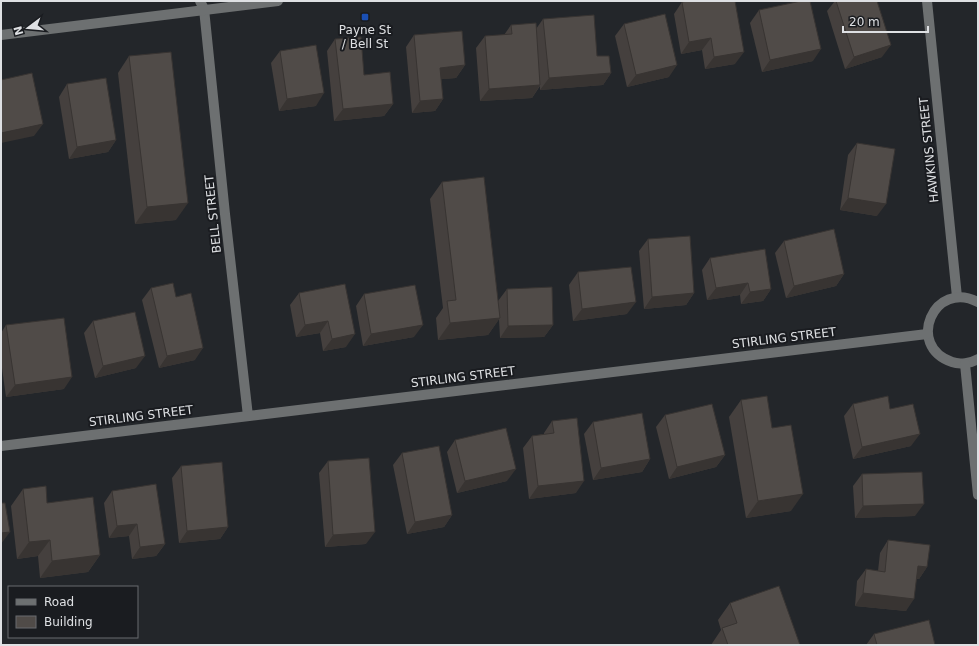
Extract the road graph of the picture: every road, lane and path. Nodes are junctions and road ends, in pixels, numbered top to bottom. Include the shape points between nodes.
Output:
1 (278, 1) edge
2 (928, 1) edge
3 (202, 5) edge
4 (1, 35) edge
5 (957, 297) junction
6 (978, 302) edge
7 (928, 334) junction
8 (978, 359) edge
9 (965, 364) junction
10 (248, 416) junction
11 (1, 446) edge
12 (978, 495) edge

1 - 3 street
2 - 5 street, HAWKINS STREET
3 - 4 street
3 - 10 street, BELL STREET
5 - 6 street via 967,297
5 - 7 street via 947,300 931,314
7 - 9 street via 930,344 936,353 945,360
7 - 10 street, STIRLING STREET
8 - 9 street
9 - 12 street
10 - 11 street, STIRLING STREET

